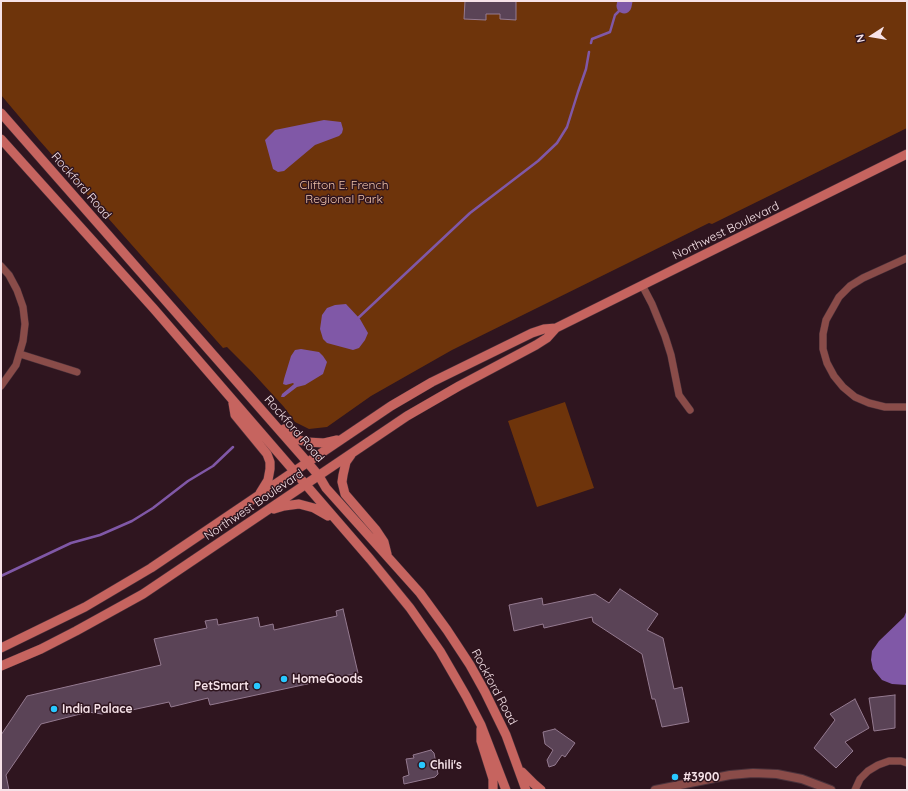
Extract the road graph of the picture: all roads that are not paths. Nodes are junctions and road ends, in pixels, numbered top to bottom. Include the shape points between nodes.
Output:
1 (1, 114) edge
2 (1, 139) edge
3 (907, 154) edge
4 (907, 258) edge
5 (1, 266) edge
6 (642, 285) junction
7 (556, 328) junction
8 (20, 354) junction
9 (77, 372) dead end
10 (1, 386) edge
11 (232, 401) junction
12 (907, 407) edge
13 (690, 410) dead end
14 (273, 423) junction
15 (344, 438) junction
16 (355, 451) junction
17 (308, 463) junction
18 (294, 472) junction
19 (319, 476) junction
20 (305, 485) junction
21 (257, 497) junction
22 (261, 514) junction
23 (341, 526) junction
24 (387, 555) junction
25 (1, 648) edge
26 (1, 666) edge
27 (481, 725) junction
28 (907, 764) edge
29 (519, 768) junction
30 (493, 790) edge
31 (506, 790) edge
32 (526, 790) edge
33 (541, 790) edge
34 (655, 790) edge
35 (831, 790) edge
36 (855, 790) edge

1 - 14 main road, Rockford Road
2 - 11 main road via 154,309
3 - 6 main road, Northwest Boulevard
4 - 12 street via 850,286 839,297 826,320 823,334 823,349 827,363 843,387 855,397 869,403 885,407
5 - 8 street via 18,290 23,307 25,324
6 - 7 main road, Northwest Boulevard
6 - 13 street via 665,336 679,395
7 - 15 main road, Northwest Boulevard via 532,333 453,371 391,406
7 - 16 main road, Northwest Boulevard via 547,338 426,405
8 - 9 street
8 - 10 street via 13,370
11 - 18 main road
11 - 21 main road via 235,415 267,454 270,462 268,480
14 - 15 main road via 299,440 307,442 324,443
14 - 17 main road, Rockford Road
15 - 17 main road, Northwest Boulevard
16 - 19 main road, Northwest Boulevard
16 - 24 main road via 348,458 344,469 343,488 345,494 384,542
17 - 18 main road, Northwest Boulevard
17 - 19 main road, Rockford Road
18 - 20 main road
18 - 21 main road, Northwest Boulevard
19 - 20 main road, Northwest Boulevard
19 - 24 main road, Rockford Road via 326,488
20 - 22 main road, Northwest Boulevard
20 - 23 main road
21 - 25 main road, Northwest Boulevard via 118,588
22 - 23 main road via 299,504 322,512
22 - 26 main road, Northwest Boulevard via 143,594 69,635
23 - 27 main road via 393,586 422,625 448,663
24 - 29 main road, Rockford Road via 420,592 466,659 503,729
27 - 30 main road via 481,741 493,779
27 - 31 main road
28 - 36 street via 889,761 878,764 860,779
29 - 32 main road, Rockford Road
29 - 33 main road
34 - 35 street via 753,773 802,779

